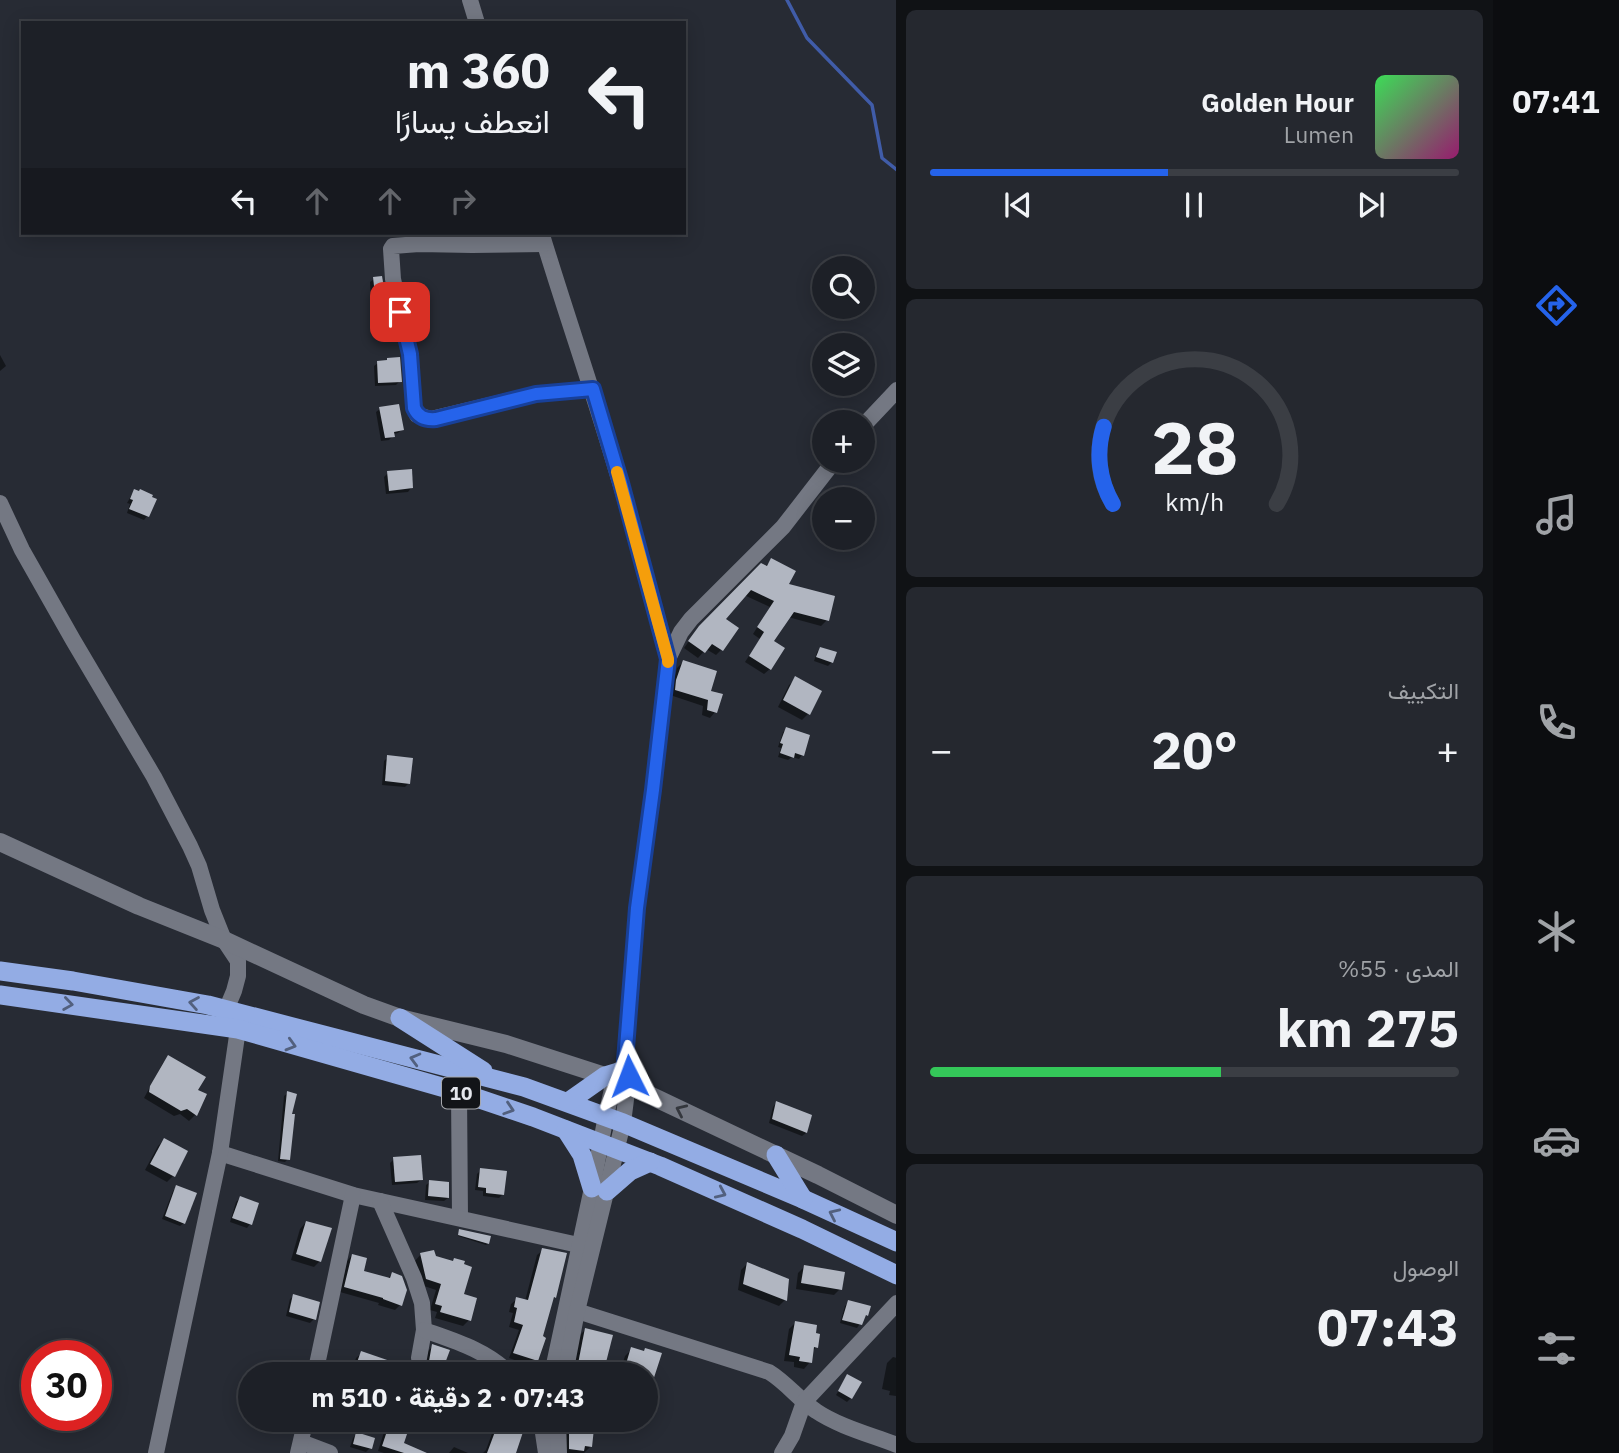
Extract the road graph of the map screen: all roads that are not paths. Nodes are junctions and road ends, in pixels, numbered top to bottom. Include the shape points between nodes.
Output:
1 (470, 0) edge
2 (476, 21) edge
3 (543, 238) edge
4 (593, 389) junction
5 (896, 390) edge
6 (875, 413) edge
7 (825, 473) edge
8 (0, 503) edge
9 (668, 659) junction
10 (0, 842) edge
11 (224, 940) junction
12 (0, 971) edge
13 (0, 995) edge
14 (226, 1010) junction
15 (400, 1018) junction
16 (238, 1029) junction
17 (622, 1078) junction
18 (499, 1081) junction
19 (459, 1093) junction
20 (568, 1102) junction
21 (614, 1119) junction
22 (566, 1130) junction
23 (609, 1145) junction
24 (220, 1153) junction
25 (776, 1155) junction
26 (650, 1162) junction
27 (599, 1190) junction
28 (353, 1195) junction
29 (803, 1199) junction
30 (380, 1201) junction
31 (896, 1215) edge
32 (460, 1217) junction
33 (896, 1242) edge
34 (585, 1246) junction
35 (896, 1275) edge
36 (896, 1303) edge
37 (577, 1311) junction
38 (424, 1330) junction
39 (419, 1358) dead end
40 (318, 1362) edge
41 (497, 1362) edge
42 (555, 1362) edge
43 (567, 1362) edge
44 (804, 1402) junction
45 (543, 1432) edge
46 (558, 1432) edge
47 (792, 1436) junction
48 (896, 1445) edge
49 (300, 1447) edge
50 (156, 1453) edge
51 (330, 1453) edge
52 (546, 1453) edge
53 (559, 1453) edge
54 (782, 1453) edge
55 (800, 1453) edge

1 - 2 street
3 - 4 street
3 - 4 street via 393,246 393,279 410,354 414,408 417,415 431,419 536,394
4 - 9 street
5 - 6 street
7 - 9 street via 783,527 691,620
8 - 11 street via 174,813 199,866
9 - 17 street via 637,908
10 - 11 street
11 - 14 street via 239,966
11 - 15 street
14 -> 12 highway, 10
13 -> 16 highway, 10
18 -> 14 highway, 10
15 - 17 street
15 - 18 highway
16 -> 19 highway, 10
16 - 24 street
17 - 20 highway
17 - 21 street
25 -> 17 street
18 - 20 highway, 10
19 -> 22 highway, 10
19 - 32 street
20 - 21 highway, 10
21 - 23 street
21 - 29 highway, 10
22 - 23 highway, 10
22 - 27 highway
23 - 26 highway, 10
23 - 27 street
24 - 28 street
24 - 50 street
25 - 29 highway
25 - 31 street
26 - 27 highway
26 -> 35 highway, 10
27 - 34 street
28 - 30 street
28 - 40 street
33 -> 29 highway, 10
30 - 32 street
30 - 38 street via 422,1303
32 - 34 street
34 - 37 street
34 - 42 street
36 - 44 street
37 - 43 street
37 - 44 street via 769,1372
38 - 39 street
38 - 41 street
44 - 47 street
44 - 48 street via 826,1418
45 - 52 street
46 - 53 street
47 - 54 street
47 - 55 street
49 - 51 street

